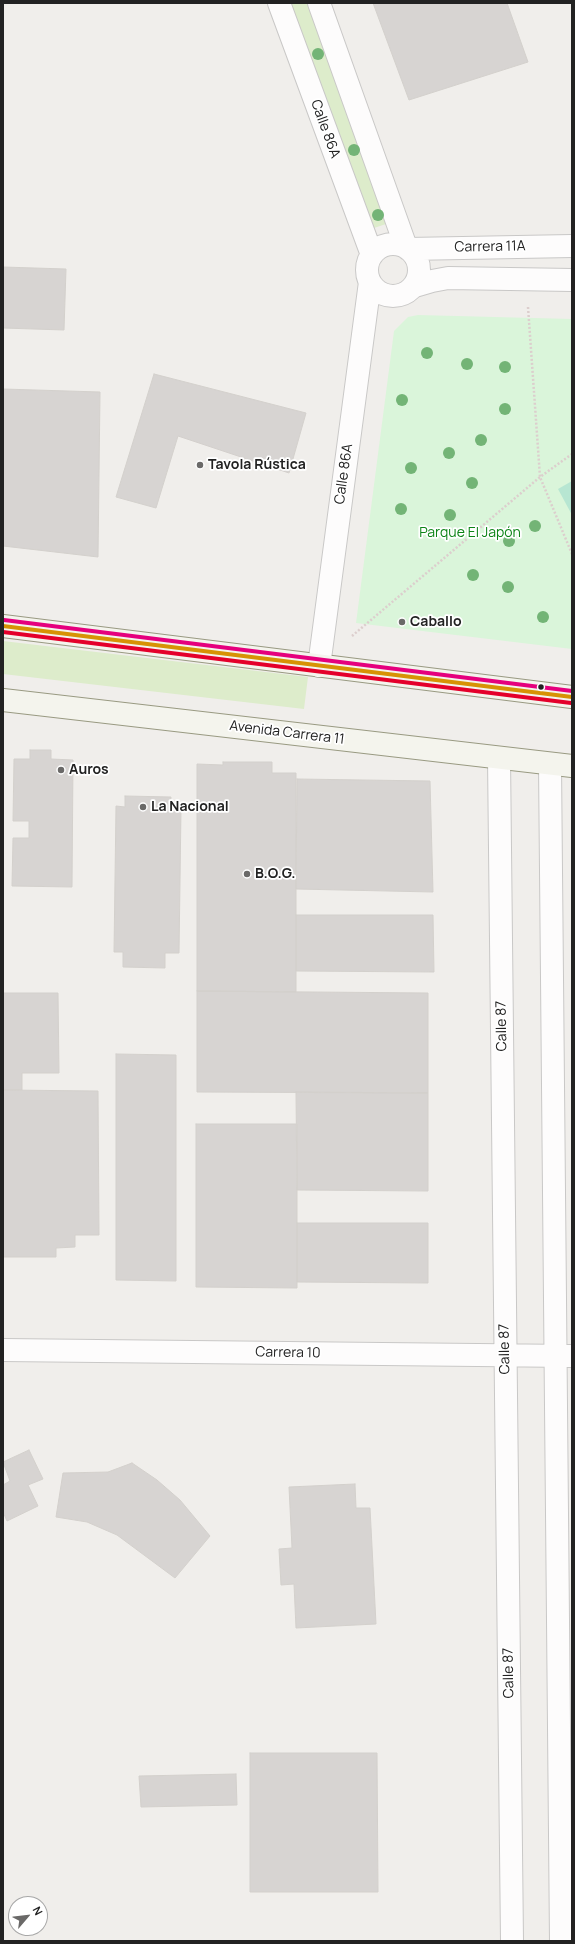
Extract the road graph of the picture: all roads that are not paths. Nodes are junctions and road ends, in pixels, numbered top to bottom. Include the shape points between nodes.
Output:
1 (279, 3) edge
2 (319, 3) edge
3 (572, 246) edge
4 (407, 248) junction
5 (372, 255) junction
6 (572, 280) edge
7 (370, 282) junction
8 (415, 286) junction
9 (3, 626) edge
10 (319, 666) junction
11 (572, 697) edge
12 (3, 700) edge
13 (500, 758) junction
14 (550, 764) junction
15 (572, 766) edge
16 (3, 1350) edge
17 (505, 1356) junction
18 (564, 1356) edge
19 (512, 1941) edge
20 (561, 1941) edge

1 - 5 street, Calle 86A
2 - 4 street
3 - 4 street, Carrera 11A
4 - 5 street via 391,244
4 - 8 street via 418,260 420,269
5 - 7 street via 367,269
6 - 8 street via 448,278
7 - 8 street via 375,290 392,297 400,296
7 - 10 street, Calle 86A
9 - 10 main road
10 - 11 main road
12 - 13 main road, Avenida Carrera 11
13 - 14 main road, Avenida Carrera 11
13 - 17 street, Calle 87
14 - 15 main road, Avenida Carrera 11
14 - 18 street
16 - 17 street, Carrera 10
17 - 18 street, Carrera 10
17 - 19 street, Calle 87
18 - 20 street

